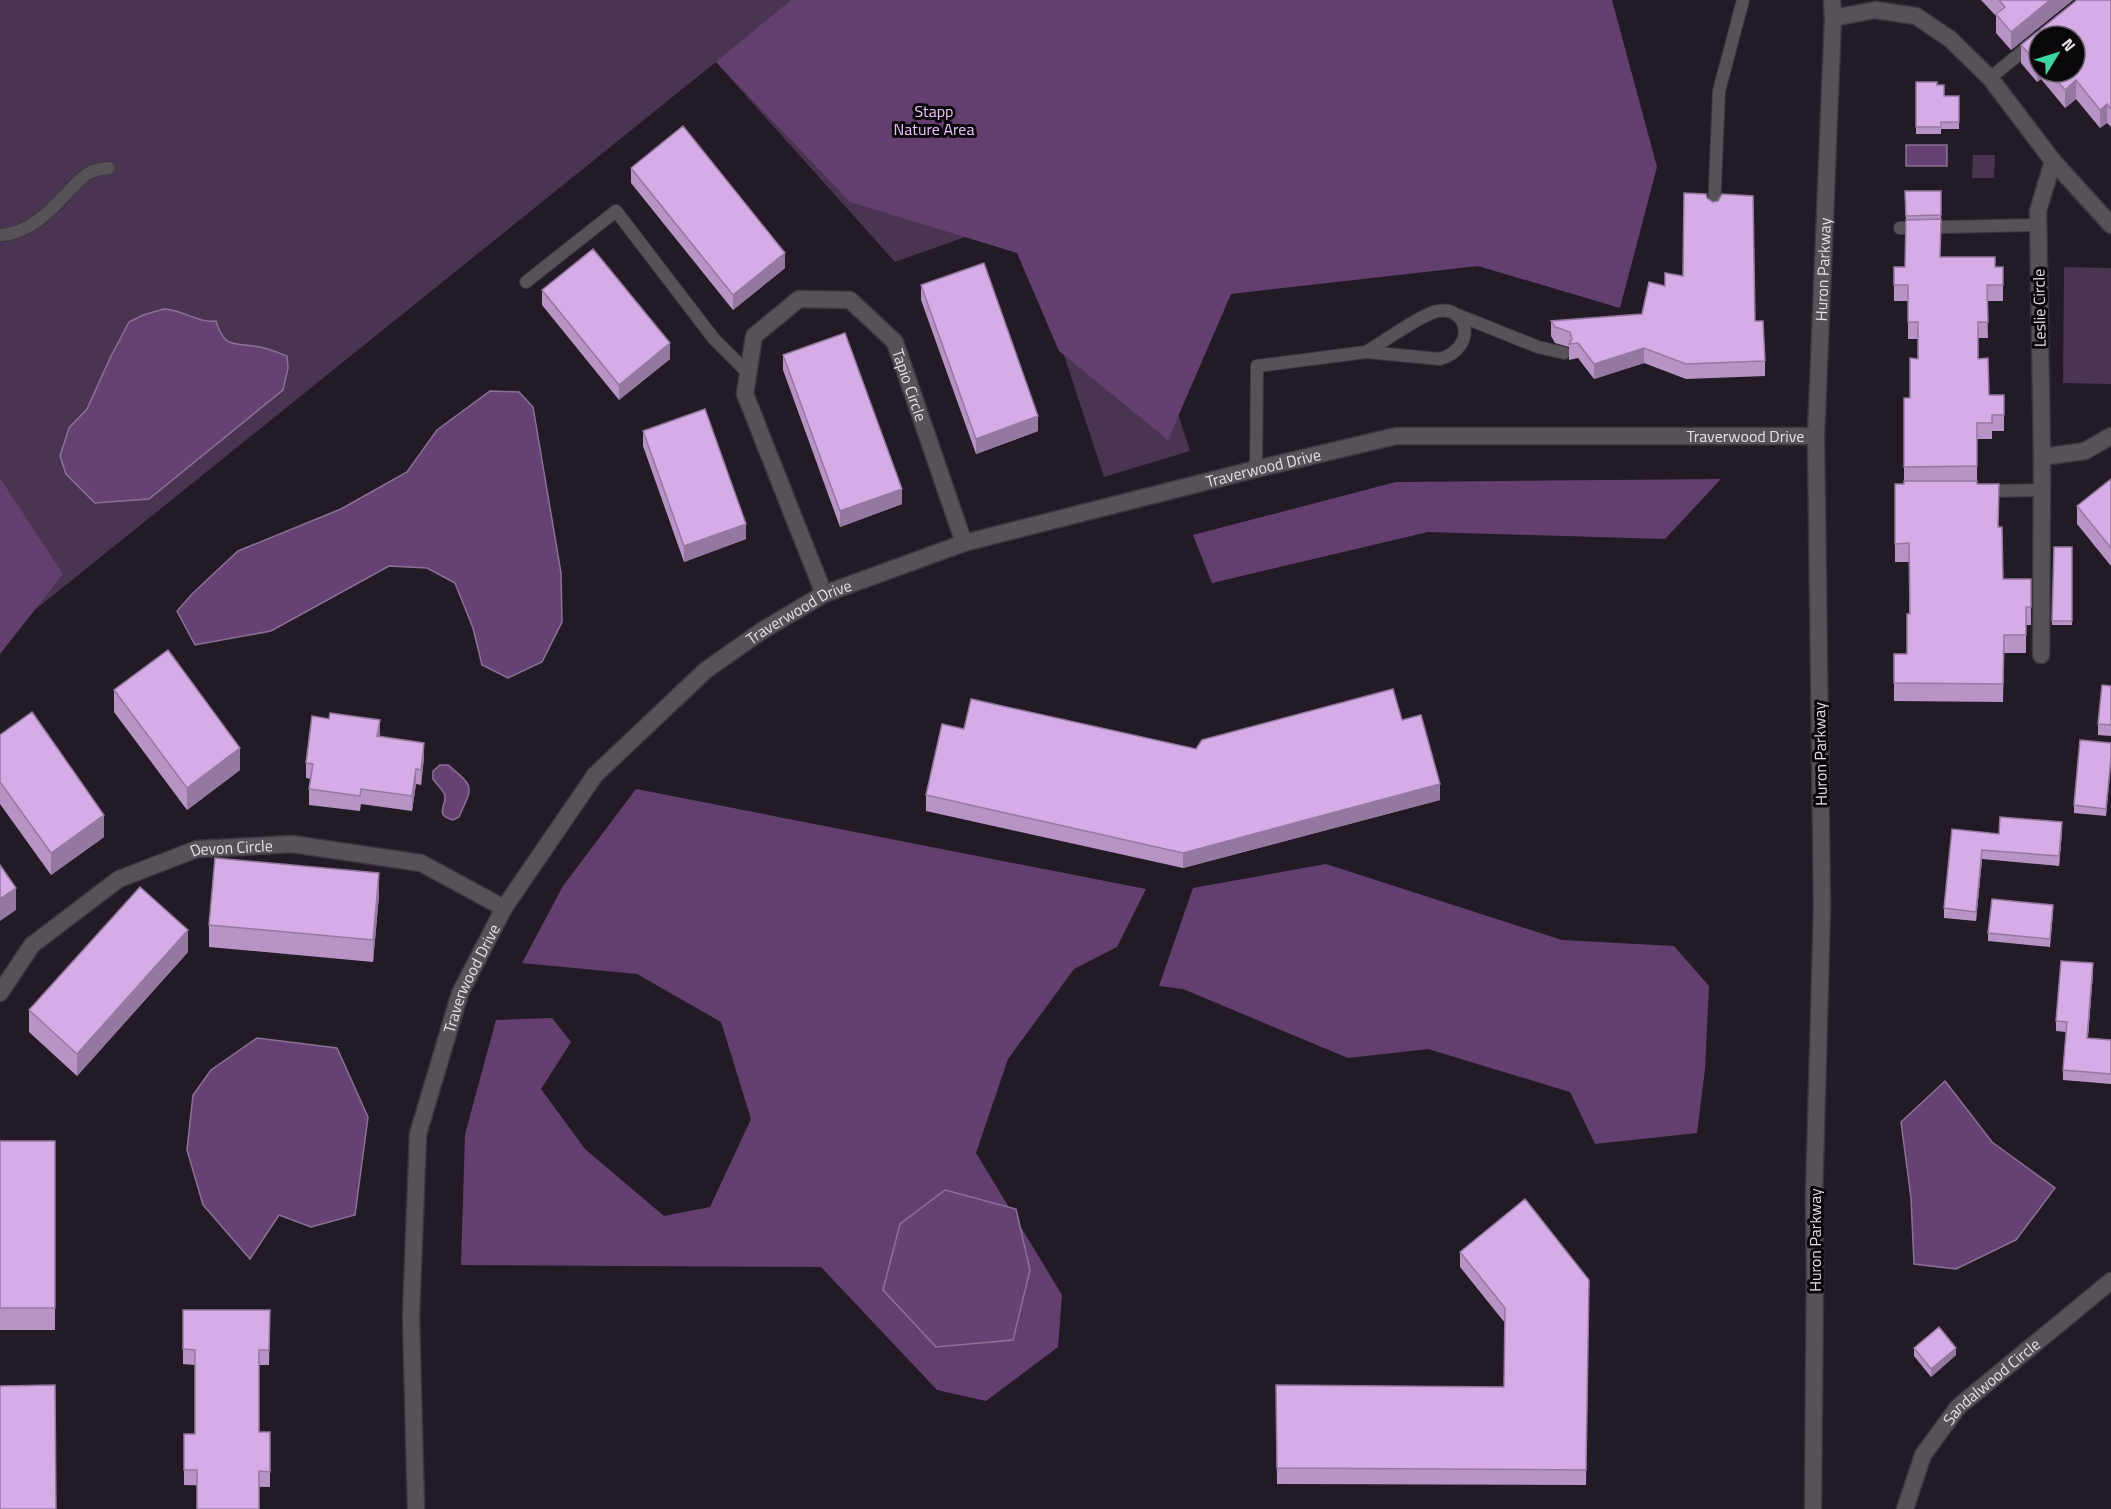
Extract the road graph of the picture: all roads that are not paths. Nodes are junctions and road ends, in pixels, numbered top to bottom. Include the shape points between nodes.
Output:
1 (1743, 0) edge
2 (1832, 0) edge
3 (1833, 18) junction
4 (2027, 48) edge
5 (1990, 78) junction
6 (2053, 161) junction
7 (110, 168) dead end
8 (1714, 209) edge
9 (2038, 225) junction
10 (2111, 225) edge
11 (1900, 228) dead end
12 (0, 235) edge
13 (526, 282) dead end
14 (1457, 315) junction
15 (1366, 352) junction
16 (1564, 353) edge
17 (748, 373) junction
18 (1816, 436) junction
19 (2111, 436) edge
20 (2042, 457) junction
21 (1256, 469) junction
22 (2042, 490) junction
23 (1973, 491) edge
24 (964, 543) junction
25 (824, 594) junction
26 (2041, 655) dead end
27 (504, 908) junction
28 (0, 993) edge
29 (2111, 1281) edge
30 (416, 1509) edge
31 (1813, 1509) edge
32 (1905, 1509) edge

1 - 8 lane via 1719,91
2 - 3 street, Huron Parkway
3 - 5 street via 1875,10 1916,16 1950,39
3 - 18 street, Huron Parkway
4 - 5 lane
5 - 6 street
6 - 9 street, Leslie Circle via 2038,211
6 - 10 street
7 - 12 lane via 92,171 80,179 49,213 32,225
9 - 11 lane
9 - 20 street, Leslie Circle
13 - 17 lane via 616,211 714,339
14 - 15 lane via 1448,311 1426,315
14 - 15 lane via 1466,332 1458,350 1449,356 1440,359
14 - 16 lane via 1538,347
15 - 21 lane via 1257,366
17 - 24 street, Tapio Circle via 754,336 799,299 850,300 895,342
17 - 25 street, Tapio Circle via 745,394
18 - 21 street, Traverwood Drive via 1395,436
18 - 31 street, Huron Parkway via 1822,908 1814,1198
19 - 20 street via 2085,452
20 - 22 street, Leslie Circle
21 - 24 street, Traverwood Drive
22 - 23 lane
22 - 26 street, Leslie Circle
24 - 25 street, Traverwood Drive
25 - 27 street, Traverwood Drive via 706,670 595,775
27 - 28 street, Devon Circle via 421,863 292,844 196,849 119,879 32,945
27 - 30 street, Traverwood Drive via 460,993 418,1134 411,1316
29 - 32 street, Sandalwood Circle via 1958,1407 1923,1455

